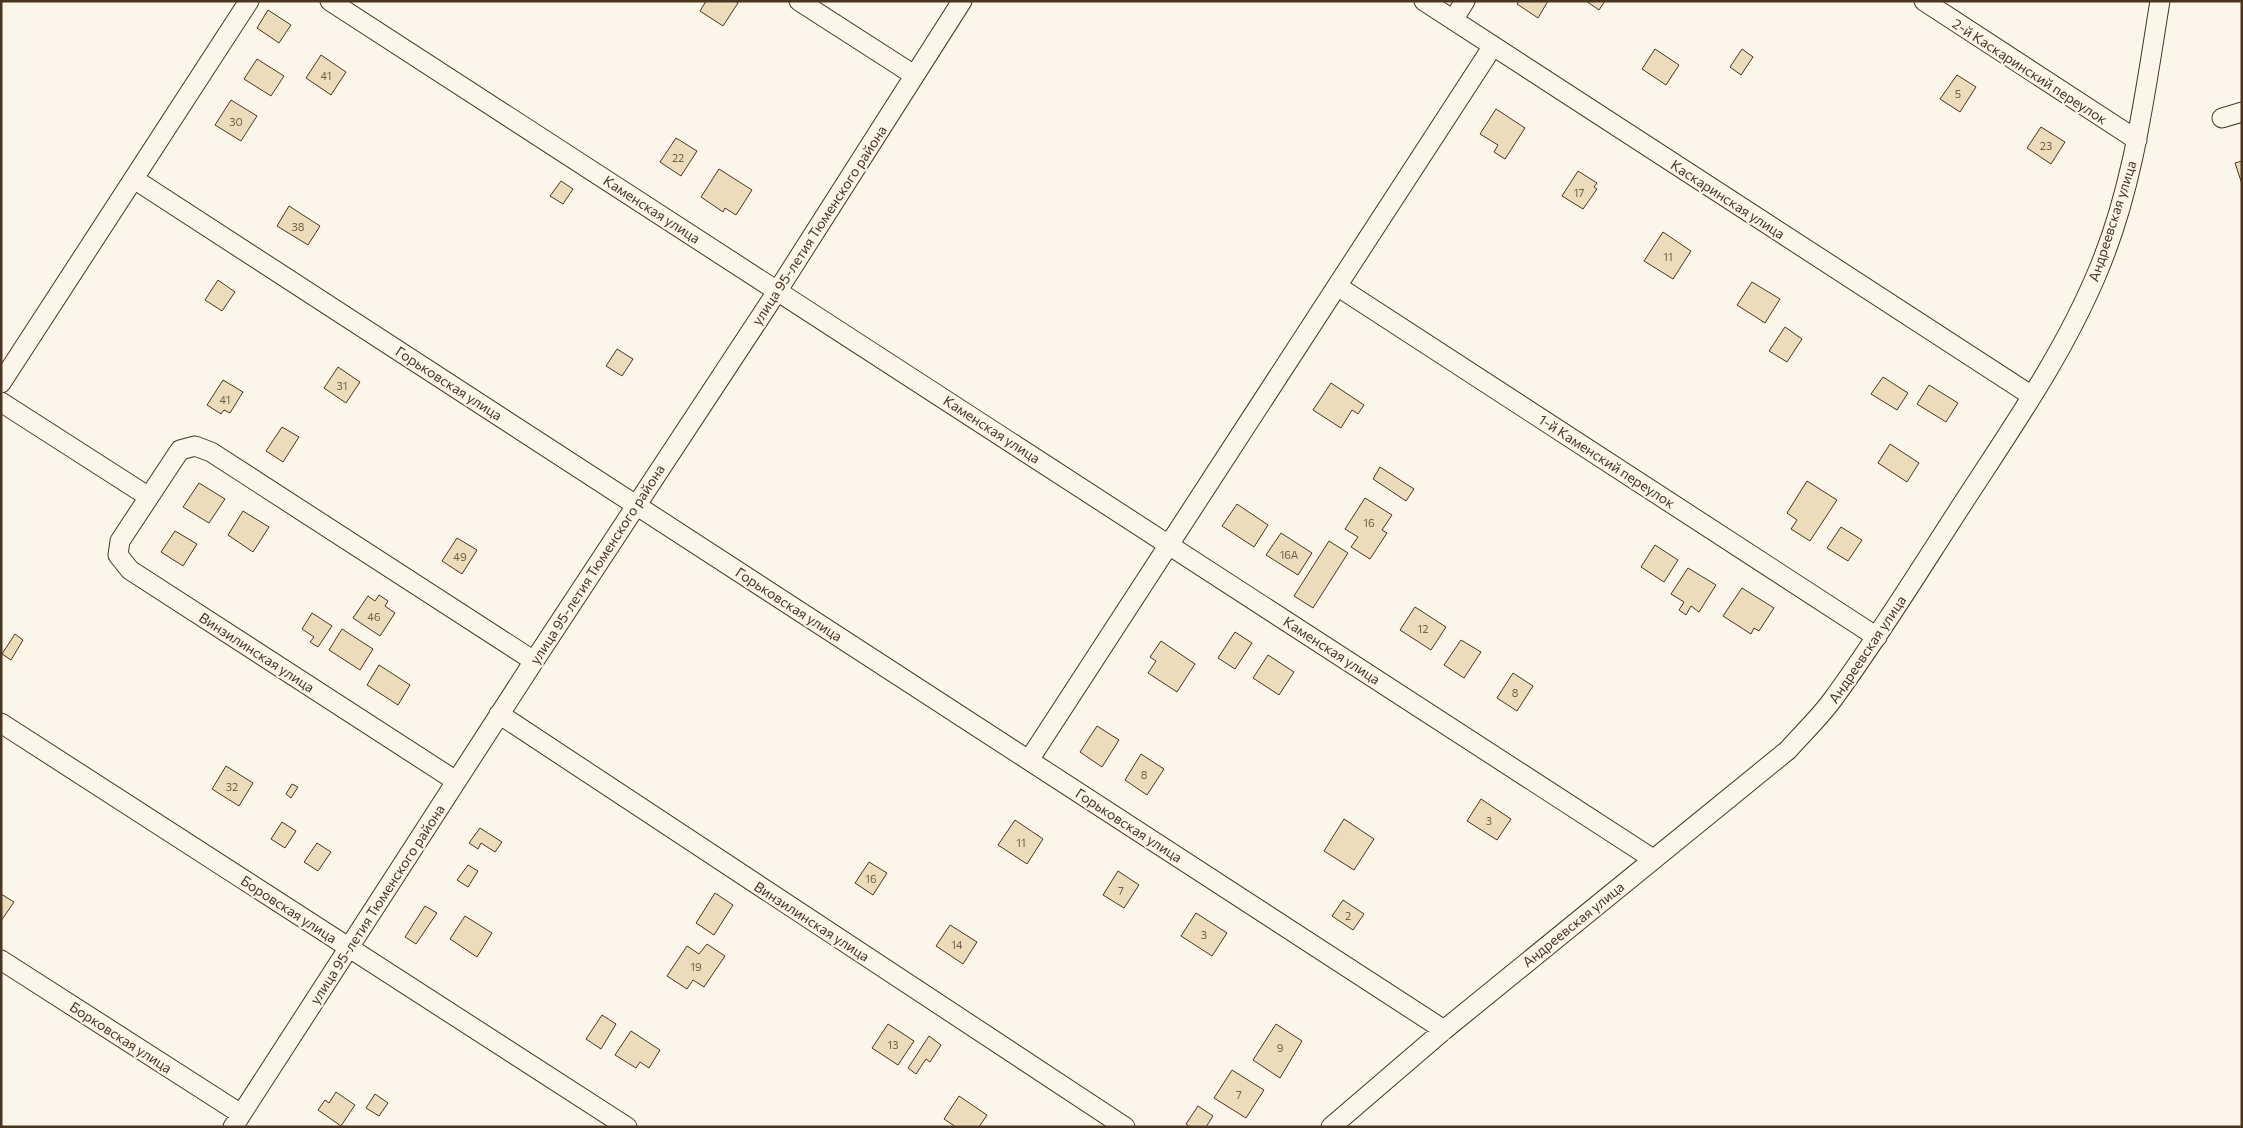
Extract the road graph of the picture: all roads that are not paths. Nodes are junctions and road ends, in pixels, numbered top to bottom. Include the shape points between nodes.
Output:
1 (249, 1) edge
2 (330, 1) edge
3 (799, 1) edge
4 (962, 1) edge
5 (1424, 1) edge
6 (1465, 1) edge
7 (1924, 1) edge
8 (2160, 1) edge
9 (1453, 20) junction
10 (1493, 46) junction
11 (914, 75) junction
12 (2242, 112) edge
13 (2222, 118) dead end
14 (2137, 140) junction
15 (134, 179) junction
16 (1337, 286) junction
17 (778, 290) junction
18 (1, 383) edge
19 (2032, 396) junction
20 (1, 402) edge
21 (148, 496) junction
22 (636, 504) junction
23 (1169, 544) junction
24 (1877, 636) junction
25 (534, 661) junction
26 (499, 714) junction
27 (1, 723) edge
28 (1029, 760) junction
29 (456, 781) junction
30 (1653, 859) junction
31 (349, 947) junction
32 (1, 960) edge
33 (1444, 1030) junction
34 (237, 1121) edge
35 (627, 1127) edge
36 (1125, 1127) edge
37 (1331, 1127) edge

1 - 15 street
2 - 17 street, Каменская улица
3 - 11 street
4 - 11 street, улица 95-летия Тюменского района
5 - 9 street, Каскаринская улица
6 - 9 street
7 - 14 street, 2-й Каскаринский переулок
8 - 14 street, Андреевская улица
9 - 10 street, Каскаринская улица
10 - 16 street
10 - 19 street, Каскаринская улица
11 - 17 street, улица 95-летия Тюменского района
12 - 13 street
14 - 19 street, Андреевская улица via 2099,270 2069,334
15 - 18 street
15 - 22 street, Горьковская улица
16 - 23 street
16 - 24 street, 1-й Каменский переулок
17 - 22 street, улица 95-летия Тюменского района
17 - 23 street, Каменская улица
19 - 24 street, Андреевская улица
20 - 21 street
21 - 25 street, Винзилинская улица via 180,450 195,446 211,452
21 - 29 street, Винзилинская улица via 120,541 118,555 130,570
22 - 25 street, улица 95-летия Тюменского района
22 - 28 street, Горьковская улица
23 - 28 street
23 - 30 street, Каменская улица
24 - 30 street, Андреевская улица via 1832,701 1788,750
25 - 26 street, улица 95-летия Тюменского района
26 - 29 street, улица 95-летия Тюменского района
26 - 36 street, Винзилинская улица
27 - 31 street, Боровская улица
28 - 33 street, Горьковская улица
29 - 31 street, улица 95-летия Тюменского района
30 - 33 street, Андреевская улица
31 - 34 street, улица 95-летия Тюменского района
31 - 35 street, Боровская улица
32 - 34 street, Борковская улица
33 - 37 street, Андреевская улица

